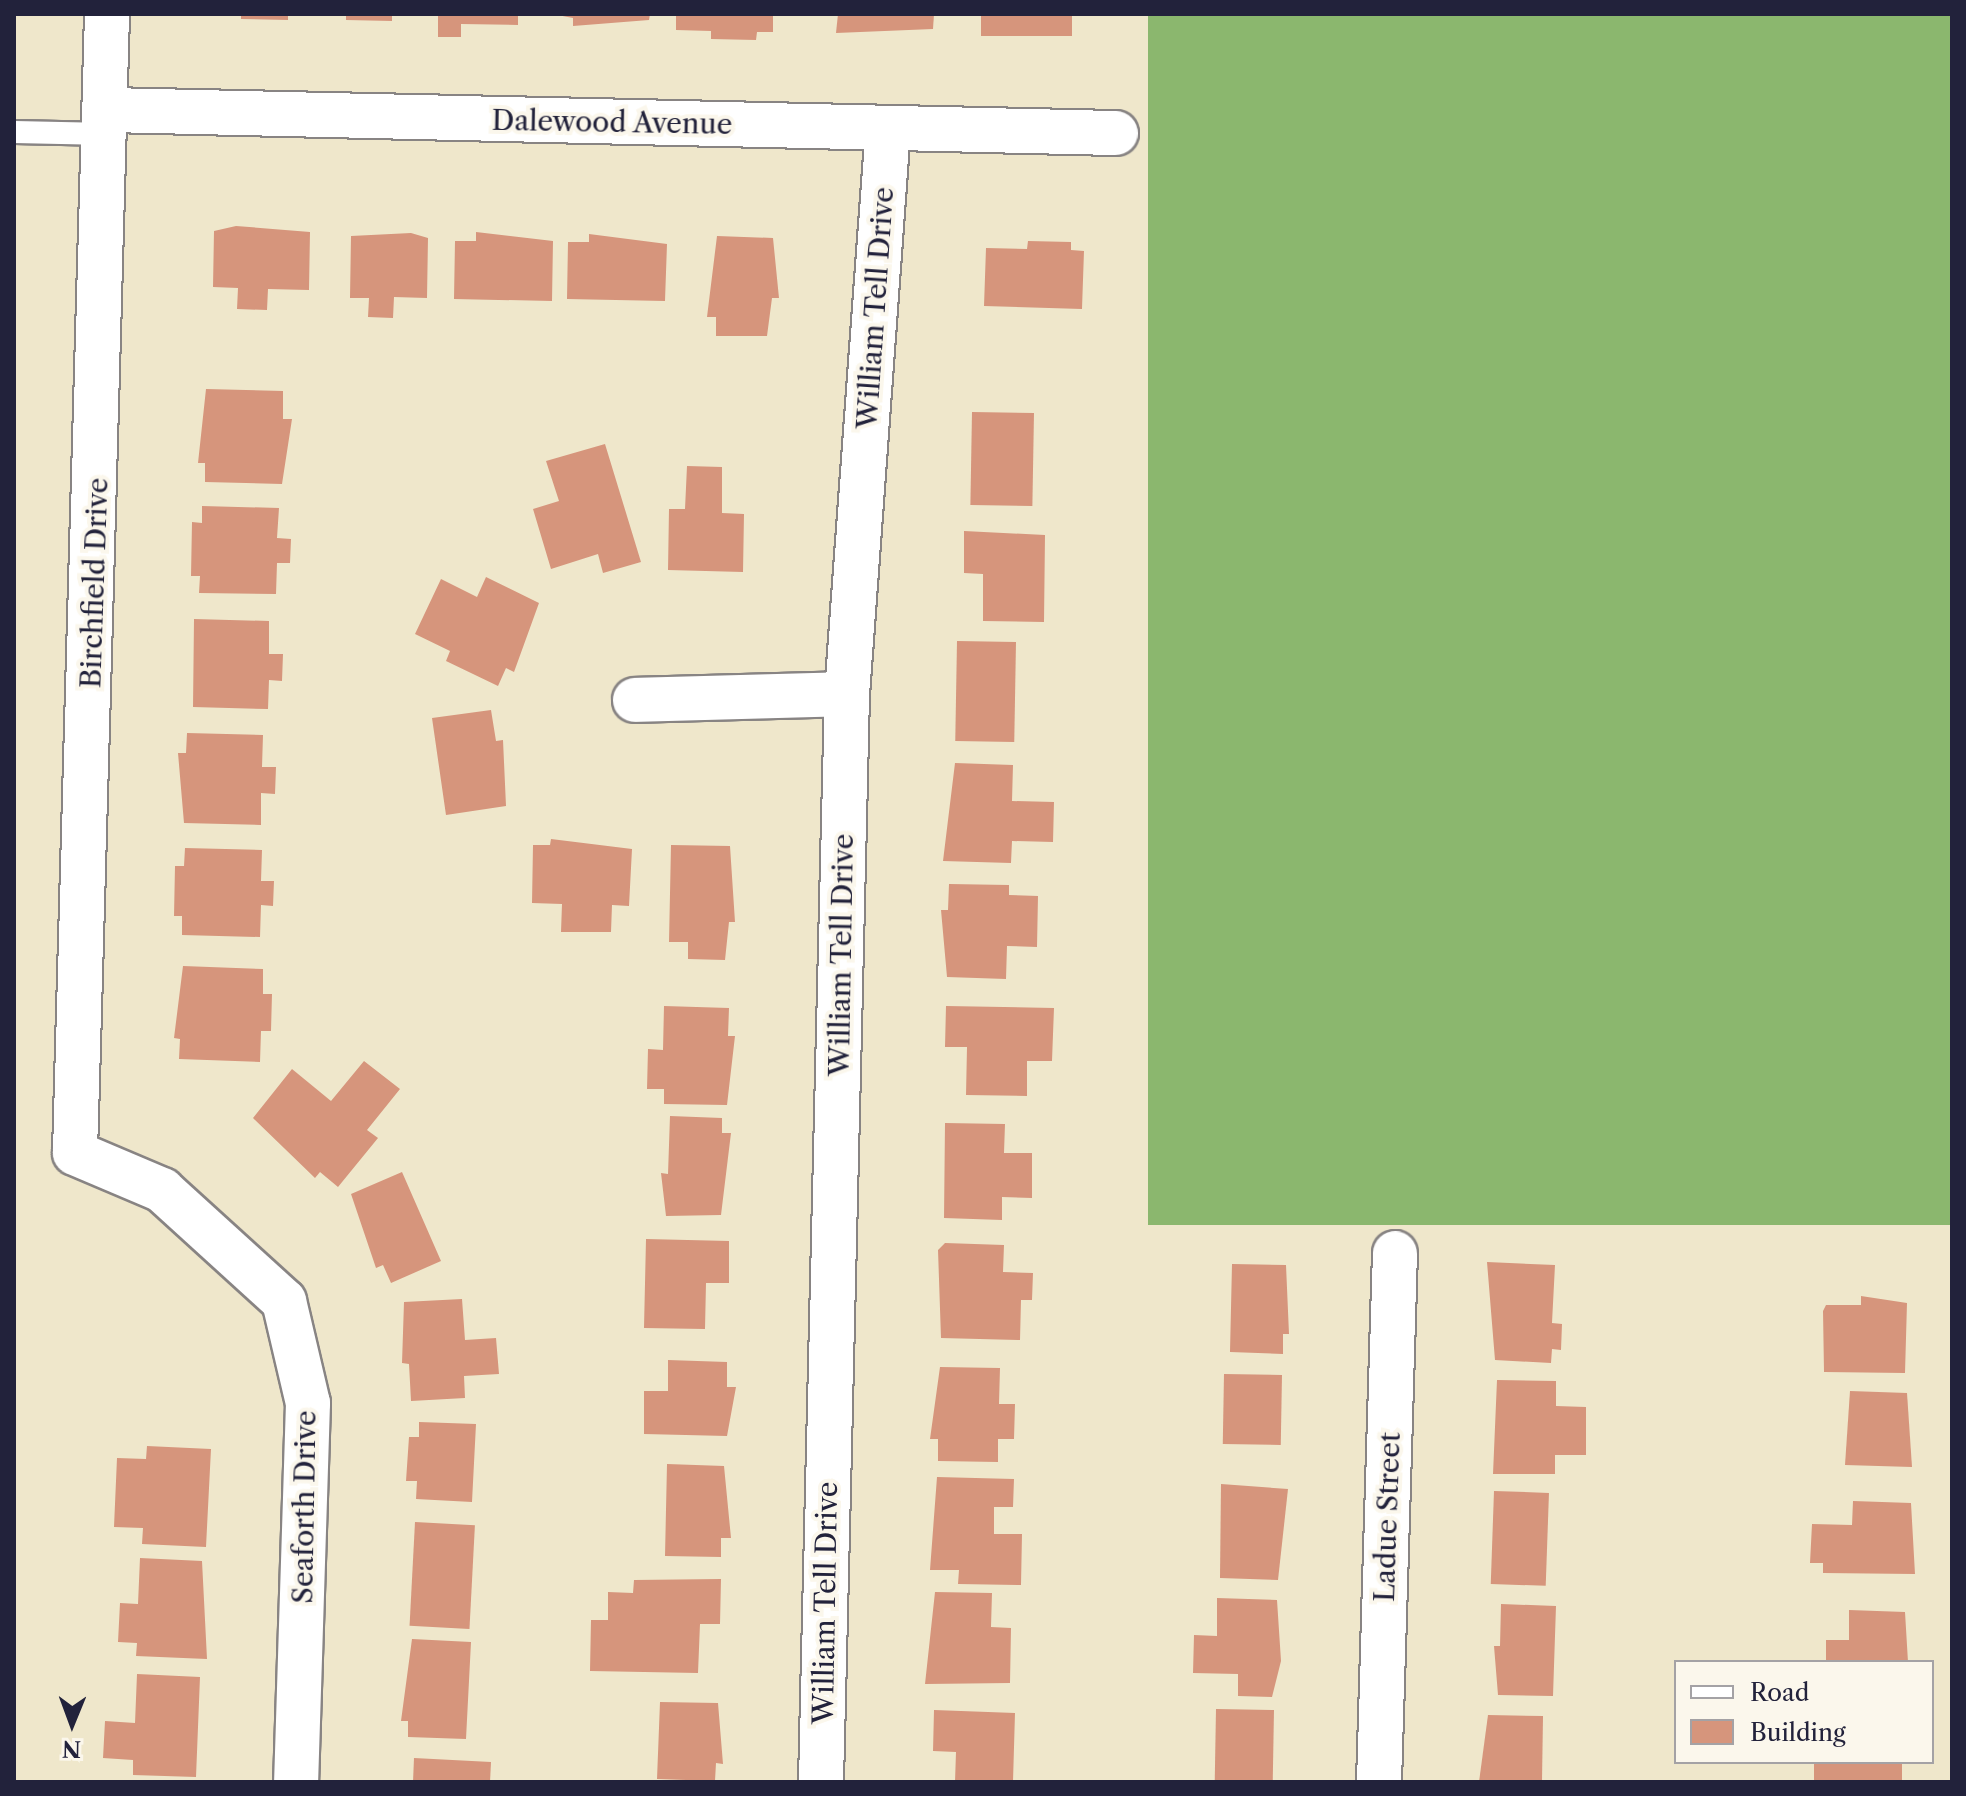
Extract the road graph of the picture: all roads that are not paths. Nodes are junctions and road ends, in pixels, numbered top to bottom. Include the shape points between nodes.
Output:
1 (107, 14) edge
2 (108, 122) junction
3 (888, 129) junction
4 (14, 132) edge
5 (1116, 133) dead end
6 (847, 694) junction
7 (635, 700) dead end
8 (75, 1153) joint
9 (1395, 1253) dead end
10 (296, 1782) edge
11 (821, 1782) edge
12 (1379, 1782) edge

1 - 2 street, Birchfield Drive
2 - 3 street, Dalewood Avenue
2 - 4 lane
2 - 8 street, Birchfield Drive
3 - 5 street, Dalewood Avenue
3 - 6 street, William Tell Drive
6 - 7 street
6 - 11 street, William Tell Drive
8 - 10 street, Seaforth Drive via 162,1190 284,1301 308,1403
9 - 12 street, Ladue Street

